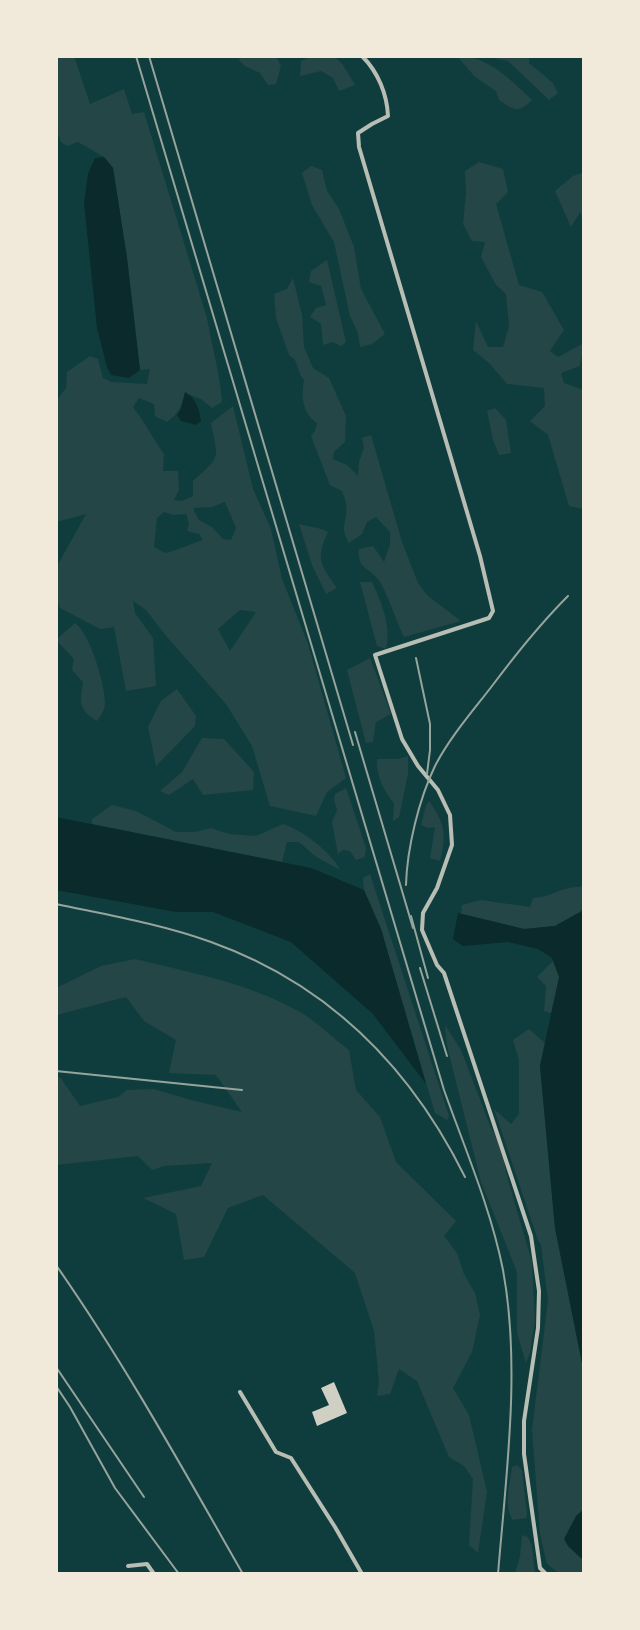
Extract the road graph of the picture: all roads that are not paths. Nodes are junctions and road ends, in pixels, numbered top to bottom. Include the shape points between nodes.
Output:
1 (362, 56) edge
2 (240, 1392) dead end
3 (128, 1566) dead end
4 (154, 1574) edge
5 (362, 1574) edge
6 (546, 1574) edge

1 - 6 street via 382,85 388,116 358,133 359,147 493,611 489,618 375,655 402,739 450,815 452,845 423,913 422,930 444,973 531,1236 538,1328 524,1454 540,1568
2 - 5 street via 276,1452 291,1458
3 - 4 street via 147,1564

